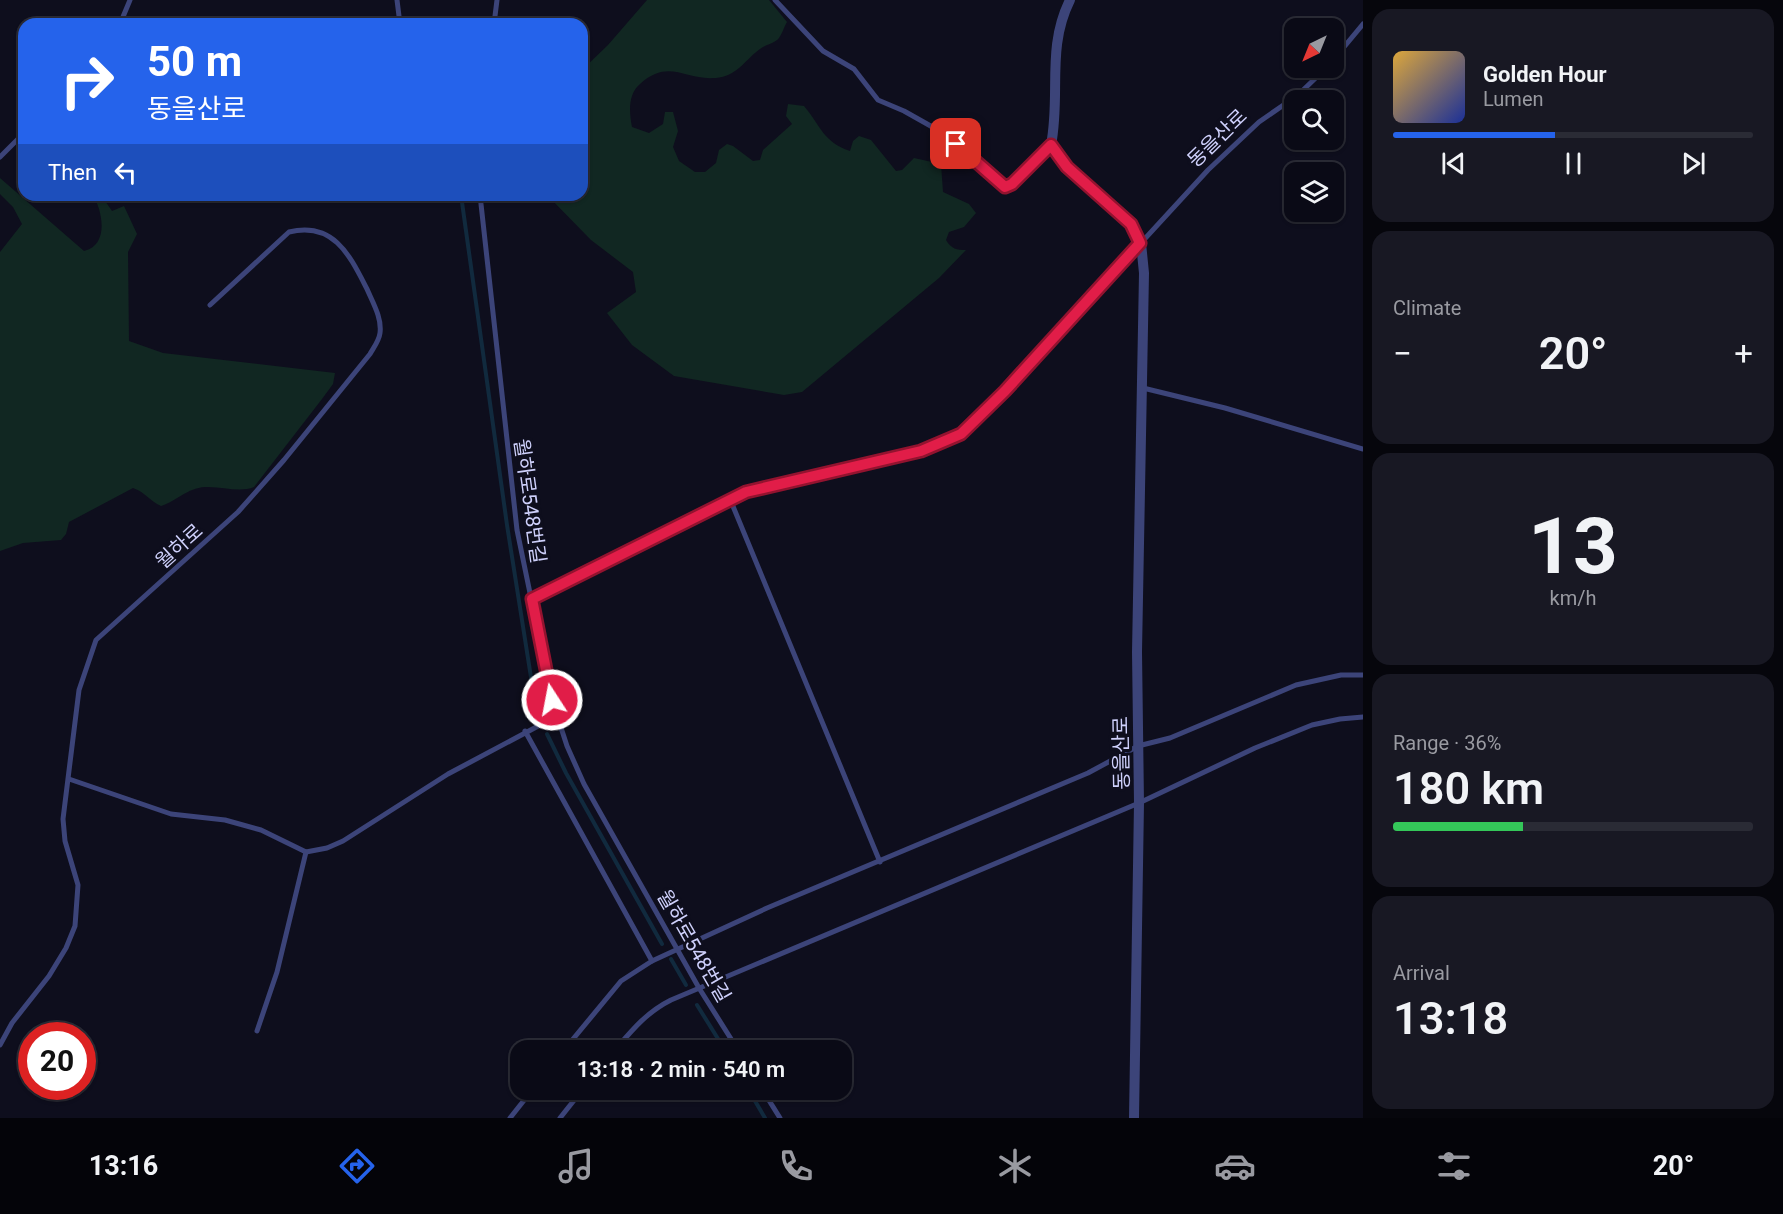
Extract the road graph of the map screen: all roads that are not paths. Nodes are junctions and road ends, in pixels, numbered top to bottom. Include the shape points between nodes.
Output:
1 (130, 0) edge
2 (397, 0) edge
3 (497, 0) edge
4 (775, 0) edge
5 (1070, 0) edge
6 (122, 18) edge
7 (399, 18) edge
8 (495, 18) edge
9 (1363, 24) edge
10 (1344, 47) edge
11 (1317, 78) edge
12 (18, 140) edge
13 (1051, 145) junction
14 (0, 157) edge
15 (481, 201) edge
16 (1140, 243) junction
17 (210, 305) dead end
18 (1143, 388) junction
19 (1363, 449) edge
20 (729, 499) junction
21 (532, 599) junction
22 (1363, 675) edge
23 (557, 716) junction
24 (1363, 717) edge
25 (525, 731) junction
26 (1138, 746) junction
27 (69, 778) junction
28 (1139, 802) junction
29 (306, 852) junction
30 (880, 862) junction
31 (678, 949) junction
32 (652, 961) junction
33 (699, 988) junction
34 (256, 1030) dead end
35 (572, 1040) edge
36 (624, 1040) edge
37 (732, 1040) edge
38 (0, 1045) edge
39 (524, 1100) edge
40 (575, 1100) edge
41 (769, 1100) edge
42 (510, 1118) edge
43 (560, 1118) edge
44 (780, 1118) edge
45 (1134, 1118) edge

1 - 6 lane
2 - 7 lane
3 - 8 lane
4 - 13 lane via 823,51 854,69 872,96 936,129 971,154 999,184 1012,184
5 - 13 street via 1057,31
9 - 10 lane
11 - 16 lane, 동을산로 via 1235,144
12 - 14 lane
13 - 16 street, 동을산로 via 1067,167 1131,224
15 - 21 lane, 월하로548번길 via 507,458
16 - 18 street, 동을산로 via 1144,273
16 - 20 lane, 동을산로 via 961,434 921,451 780,482
17 - 27 lane, 월하로 via 289,232 319,231 344,248 376,308 381,331 370,354 238,512 96,640 79,690
18 - 19 lane
18 - 26 street, 동을산로
20 - 21 lane, 동을산로
20 - 30 lane
21 - 23 lane, 월하로548번길
22 - 26 lane via 1341,675 1296,686 1170,738
23 - 25 lane
23 - 31 lane, 월하로548번길 via 584,784
24 - 28 lane via 1312,725
25 - 29 lane via 343,840
25 - 32 lane
26 - 28 street, 동을산로
26 - 30 lane via 1088,773
27 - 29 lane via 171,814 225,820 261,830
27 - 38 lane, 월하로 via 63,819 78,885 75,926 49,976
28 - 33 lane
28 - 45 street, 동을산로
29 - 34 lane via 277,972
30 - 31 lane
31 - 32 lane
31 - 33 lane, 월하로548번길
32 - 35 lane via 621,981
33 - 36 lane via 653,1009
33 - 37 lane, 월하로548번길
39 - 42 lane
40 - 43 lane
41 - 44 lane

